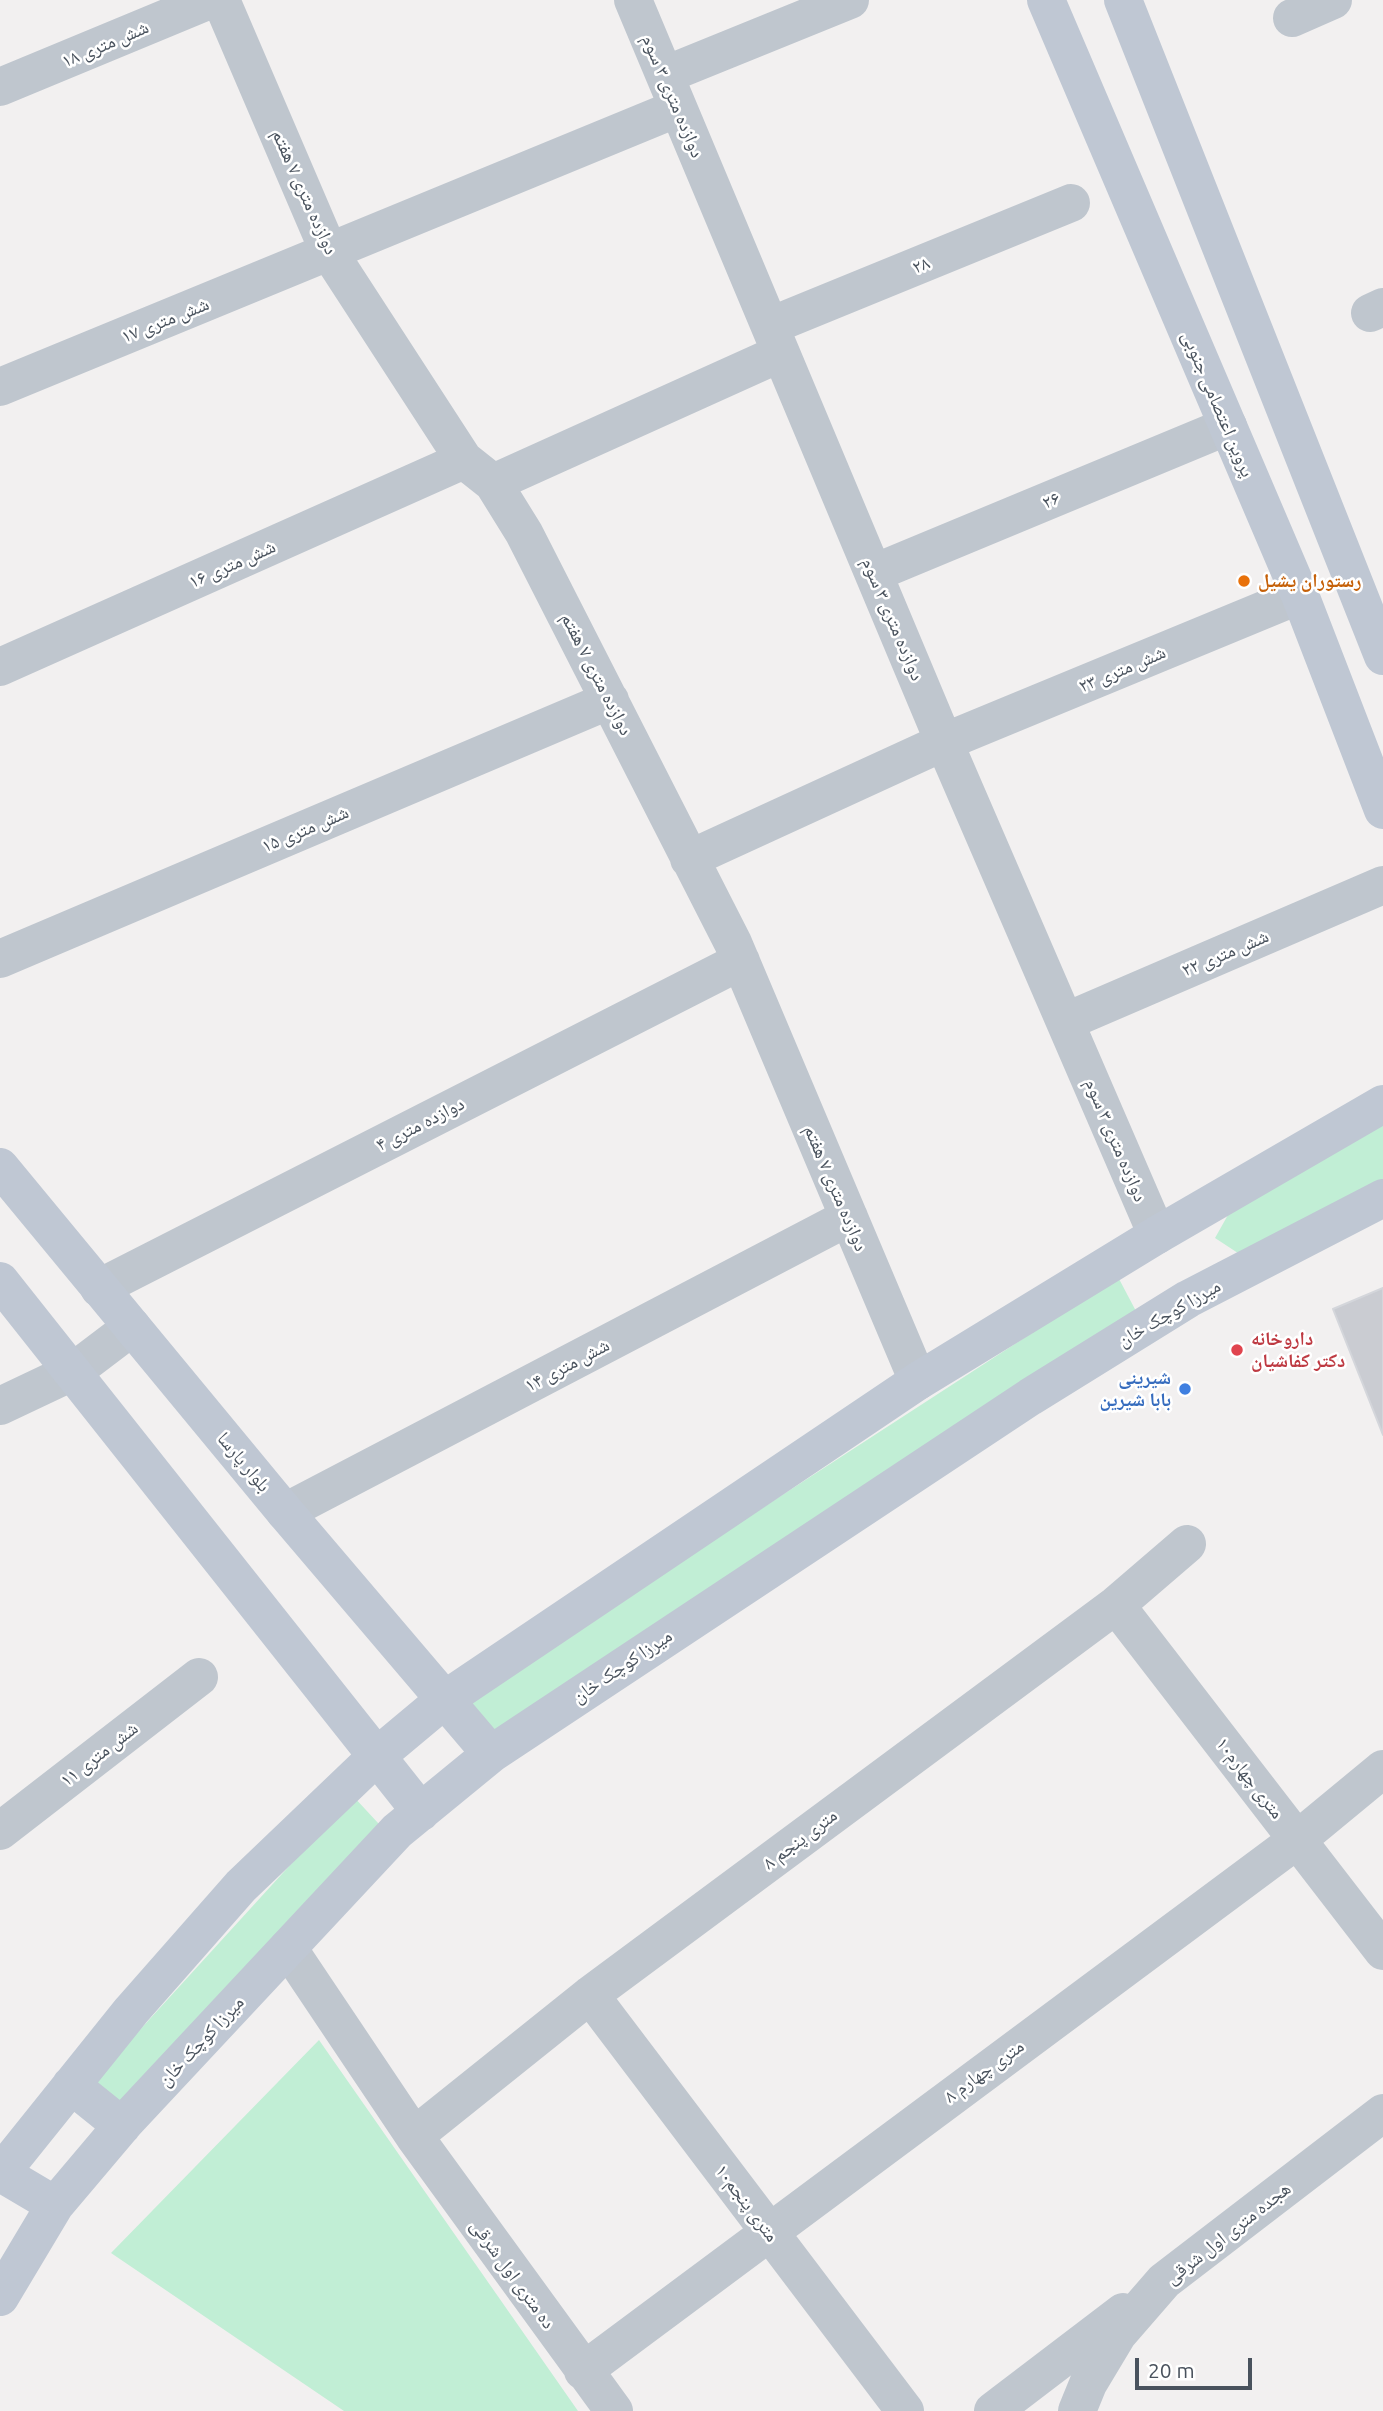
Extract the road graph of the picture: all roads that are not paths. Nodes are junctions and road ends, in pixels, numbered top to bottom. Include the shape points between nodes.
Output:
1 (210, 0) edge
2 (221, 0) edge
3 (633, 0) edge
4 (850, 0) edge
5 (1046, 0) edge
6 (1123, 0) edge
7 (1334, 0) edge
8 (1292, 18) dead end
9 (0, 88) edge
10 (672, 91) junction
11 (1071, 203) dead end
12 (329, 252) junction
13 (776, 339) junction
14 (0, 387) edge
15 (1227, 426) junction
16 (479, 472) junction
17 (874, 573) junction
18 (1300, 595) junction
19 (1383, 656) edge
20 (0, 667) edge
21 (610, 700) junction
22 (944, 743) junction
23 (1383, 810) edge
24 (689, 859) junction
25 (1383, 885) edge
26 (0, 959) edge
27 (741, 961) junction
28 (1066, 1021) junction
29 (1383, 1104) edge
30 (0, 1167) edge
31 (1383, 1198) edge
32 (849, 1217) junction
33 (1157, 1235) junction
34 (0, 1281) edge
35 (99, 1288) junction
36 (132, 1326) junction
37 (74, 1371) junction
38 (918, 1381) junction
39 (0, 1406) edge
40 (285, 1512) junction
41 (1187, 1544) dead end
42 (1116, 1605) junction
43 (199, 1677) dead end
44 (444, 1700) junction
45 (491, 1754) junction
46 (377, 1756) junction
47 (1383, 1769) edge
48 (421, 1812) junction
49 (0, 1831) edge
50 (1297, 1840) junction
51 (288, 1948) junction
52 (1383, 1951) edge
53 (590, 1995) junction
54 (71, 2085) junction
55 (1383, 2113) edge
56 (122, 2126) junction
57 (414, 2136) junction
58 (1, 2174) edge
59 (55, 2205) junction
60 (768, 2231) junction
61 (1164, 2281) junction
62 (0, 2297) edge
63 (583, 2371) junction
64 (614, 2411) edge
65 (905, 2411) edge
66 (993, 2411) edge
67 (1077, 2411) edge

1 - 9 street, شش متری ۱۸
2 - 12 street, دوازده متری ۷ هفتم
3 - 10 street, دوازده متری ۳ سوم
4 - 10 street, شش متری ۱۷
5 - 15 main road, پروین اعتصامی جنوبی
6 - 19 main road
7 - 8 street
10 - 12 street, شش متری ۱۷
10 - 13 street, دوازده متری ۳ سوم
11 - 13 street, ۲۸
12 - 14 street, شش متری ۱۷
12 - 16 street, دوازده متری ۷ هفتم
13 - 16 street, ۲۸
13 - 17 street, دوازده متری ۳ سوم
15 - 17 street, ۲۶
15 - 18 main road, پروین اعتصامی جنوبی
16 - 20 street, شش متری ۱۶
16 - 21 street, دوازده متری ۷ هفتم via 524,533
17 - 22 street, دوازده متری ۳ سوم
18 - 22 street, شش متری ۲۳
18 - 23 main road, پروین اعتصامی جنوبی
21 - 24 street, دوازده متری ۷ هفتم
21 - 26 street, شش متری ۱۵
22 - 24 street, شش متری ۲۳
22 - 28 street, دوازده متری ۳ سوم
24 - 27 street, دوازده متری ۷ هفتم
25 - 28 street, شش متری ۲۲
27 - 32 street, دوازده متری ۷ هفتم
27 - 35 street, دوازده متری ۴
28 - 33 street, دوازده متری ۳ سوم
29 - 33 main road
30 - 35 main road, بلوار پارسا
31 - 45 main road, میرزا کوچک خان via 1188,1299 1030,1397
32 - 38 street, دوازده متری ۷ هفتم
32 - 40 street, شش متری ۱۴
33 - 38 main road
34 - 37 main road
35 - 36 main road, بلوار پارسا
36 - 37 street
36 - 40 main road, بلوار پارسا
37 - 39 street
37 - 46 main road
38 - 44 main road
40 - 44 main road, بلوار پارسا
41 - 42 street, ۸ متری پنجم
42 - 50 street, ۱۰متری چهارم
42 - 53 street, ۸ متری پنجم
43 - 49 street, شش متری ۱۱
44 - 45 main road, بلوار پارسا
44 - 46 main road
45 - 48 main road, میرزا کوچک خان
46 - 48 main road
46 - 54 main road via 241,1886
47 - 50 street, ۸ متری چهارم
48 - 51 main road, میرزا کوچک خان via 397,1831
50 - 52 street, ۱۰متری چهارم
50 - 60 street, ۸ متری چهارم
51 - 56 main road, میرزا کوچک خان
51 - 57 street, ده متری اول شرقی
53 - 57 street, ۸ متری پنجم
53 - 60 street, ۱۰متری پنجم
54 - 56 main road
54 - 58 main road
55 - 61 street, هجده متری اول شرقی
56 - 59 main road, میرزا کوچک خان
57 - 63 street, ده متری اول شرقی
58 - 59 main road
59 - 62 main road, میرزا کوچک خان
60 - 63 street, ۸ متری چهارم
60 - 65 street, ۱۰متری پنجم
61 - 66 street
61 - 67 street, هجده متری اول شرقی via 1118,2334
63 - 64 street, ده متری اول شرقی

